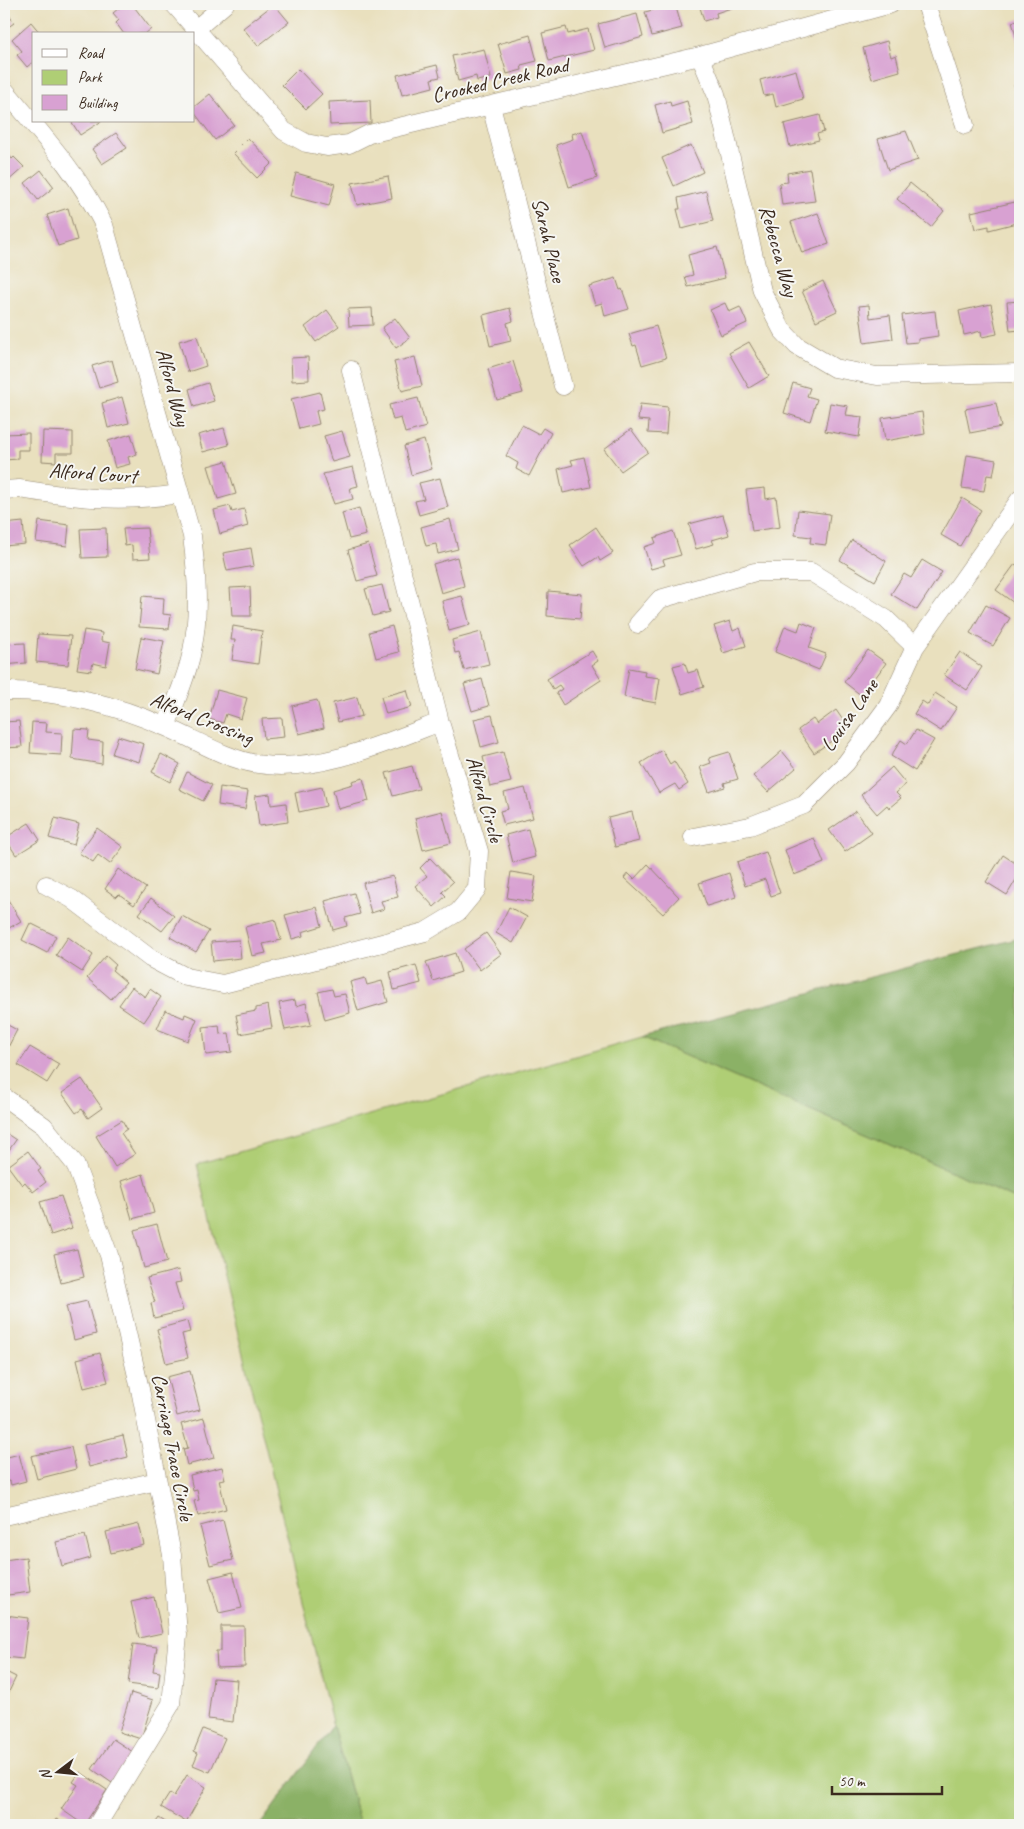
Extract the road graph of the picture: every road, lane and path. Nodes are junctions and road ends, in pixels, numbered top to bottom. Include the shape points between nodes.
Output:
1 (174, 4) edge
2 (225, 4) edge
3 (891, 4) edge
4 (926, 4) edge
5 (196, 29) junction
6 (700, 56) junction
7 (4, 89) edge
8 (491, 106) junction
9 (966, 126) dead end
10 (351, 370) dead end
11 (1020, 372) edge
12 (563, 386) dead end
13 (4, 490) edge
14 (179, 494) junction
15 (1020, 499) edge
16 (638, 624) dead end
17 (915, 647) junction
18 (4, 691) edge
19 (440, 722) junction
20 (166, 727) junction
21 (693, 837) dead end
22 (46, 885) dead end
23 (4, 1096) edge
24 (157, 1481) junction
25 (4, 1516) edge
26 (96, 1825) edge

1 - 5 street, Crooked Creek Road
2 - 5 street
3 - 6 street, Crooked Creek Road
4 - 9 street
5 - 8 street, Crooked Creek Road via 284,131 306,143 327,147 349,144 369,134
6 - 8 street, Crooked Creek Road
6 - 11 street, Rebecca Way via 716,94 762,291 782,330 797,346 834,368 876,376
7 - 14 street, Alford Way via 64,160 89,194 104,225
8 - 12 street, Sarah Place
10 - 19 street, Alford Circle
13 - 14 street, Alford Court via 19,489 112,501
14 - 20 street, Alford Way via 192,536 197,617 192,652
15 - 17 street, Louisa Lane
16 - 17 street via 660,599 755,572 811,572 886,619
17 - 21 street, Louisa Lane via 888,706 846,763 804,805 750,826
18 - 20 street, Alford Crossing via 95,703
19 - 20 street, Alford Crossing via 379,745 312,763 284,766 228,758
19 - 22 street, Alford Circle via 479,851 477,889 458,912 425,932 223,984 186,977 150,958 72,899
23 - 24 street, Carriage Trace Circle via 44,1126 75,1164 109,1255
24 - 25 street
24 - 26 street, Carriage Trace Circle via 172,1554 178,1635 171,1704

